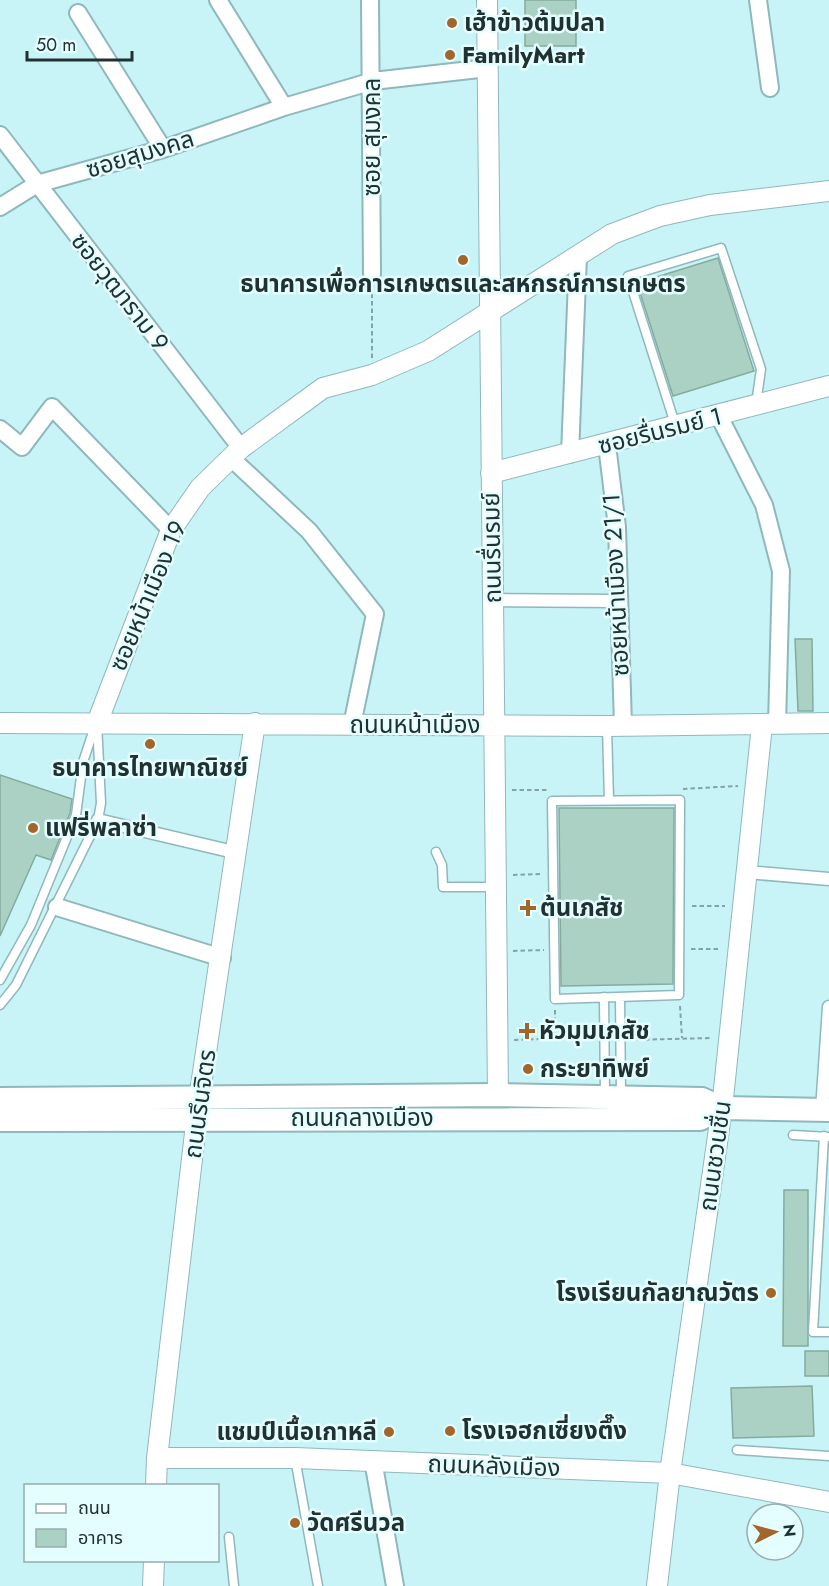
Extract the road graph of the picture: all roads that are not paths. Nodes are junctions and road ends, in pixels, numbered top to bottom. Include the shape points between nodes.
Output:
1 (218, 0) edge
2 (370, 0) edge
3 (488, 0) edge
4 (758, 0) edge
5 (78, 13) dead end
6 (488, 68) junction
7 (373, 81) junction
8 (770, 88) dead end
9 (284, 107) junction
10 (0, 135) edge
11 (163, 148) junction
12 (37, 184) junction
13 (829, 191) edge
14 (0, 207) edge
15 (578, 256) junction
16 (372, 274) road end
17 (489, 314) junction
18 (829, 386) edge
19 (756, 407) junction
20 (719, 416) junction
21 (676, 428) junction
22 (0, 429) edge
23 (607, 445) junction
24 (236, 453) junction
25 (570, 454) junction
26 (491, 473) junction
27 (171, 530) junction
28 (492, 600) junction
29 (618, 601) junction
30 (0, 723) edge
31 (97, 723) junction
32 (255, 723) junction
33 (829, 723) edge
34 (770, 724) junction
35 (352, 725) junction
36 (493, 726) junction
37 (615, 726) junction
38 (609, 800) junction
39 (98, 820) junction
40 (436, 852) dead end
41 (238, 853) junction
42 (746, 872) junction
43 (829, 879) edge
44 (495, 881) junction
45 (57, 907) junction
46 (222, 958) junction
47 (0, 980) edge
48 (604, 997) junction
49 (620, 997) junction
50 (0, 1005) edge
51 (829, 1007) edge
52 (498, 1095) junction
53 (613, 1097) junction
54 (0, 1099) edge
55 (722, 1108) junction
56 (198, 1109) junction
57 (825, 1110) edge
58 (497, 1119) junction
59 (0, 1120) edge
60 (793, 1136) dead end
61 (827, 1137) edge
62 (829, 1332) edge
63 (737, 1450) dead end
64 (829, 1456) edge
65 (157, 1458) junction
66 (295, 1458) junction
67 (373, 1461) junction
68 (670, 1473) junction
69 (156, 1484) edge
70 (829, 1502) edge
71 (229, 1537) dead end
72 (154, 1562) edge
73 (153, 1586) edge
74 (234, 1586) edge
75 (318, 1586) edge
76 (395, 1586) edge
77 (657, 1586) edge

1 - 9 street
2 - 7 street, ซอย สุมงคล
3 - 6 street, ถนนรื่นรมย์
4 - 8 street
5 - 11 street
6 - 7 street, ซอยสุมงคล
6 - 17 street, ถนนรื่นรมย์
7 - 9 street, ซอยสุมงคล
7 - 16 street, ซอย สุมงคล
9 - 11 street, ซอยสุมงคล
10 - 12 street, ซอยวุฒาราม 9
11 - 12 street, ซอยสุมงคล
12 - 14 street, ซอยสุมงคล
12 - 24 street, ซอยวุฒาราม 9
13 - 15 street, ซอยหน้าเมือง 19 via 710,205 660,216 612,234
15 - 17 street, ซอยหน้าเมือง 19
15 - 25 street
17 - 24 street, ซอยหน้าเมือง 19 via 428,351 372,375 323,388
17 - 26 street, ถนนรื่นรมย์
18 - 19 street, ซอยรื่นรมย์ 1
19 - 20 street, ซอยรื่นรมย์ 1
19 - 21 lane via 761,369 721,248 628,276
20 - 21 street, ซอยรื่นรมย์ 1
20 - 34 street via 764,505 780,571
21 - 23 street, ซอยรื่นรมย์ 1
22 - 27 street via 22,447 52,407
23 - 25 street, ซอยรื่นรมย์ 1
23 - 29 street, ซอยหน้าเมือง 21/1 via 617,527
24 - 27 street, ซอยหน้าเมือง 19 via 200,488
24 - 35 street, ซอยวุฒาราม 9 via 309,531 375,614
25 - 26 street, ซอยรื่นรมย์ 1
26 - 28 street, ถนนรื่นรมย์
27 - 31 street, ซอยหน้าเมือง 19
28 - 29 street
28 - 36 street, ถนนรื่นรมย์
29 - 37 street, ซอยหน้าเมือง 21/1
30 - 31 street, ถนนหน้าเมือง
31 - 32 street, ถนนหน้าเมือง
31 - 39 lane via 101,803
31 - 47 lane via 87,744 76,815 32,925
32 - 35 street, ถนนหน้าเมือง
32 - 41 street, ถนนรึนจิตร
33 - 34 street, ถนนหน้าเมือง
34 - 37 street, ถนนหน้าเมือง
34 - 42 street, ถนนชวนชื่น via 755,786
35 - 36 street, ถนนหน้าเมือง
36 - 37 street, ถนนหน้าเมือง
36 - 44 street, ถนนรื่นรมย์
37 - 38 lane
38 - 48 lane via 552,801 555,999
38 - 49 lane via 680,800 679,995
39 - 41 street
39 - 45 lane
40 - 44 lane via 442,864 443,887
41 - 46 street, ถนนรึนจิตร
42 - 43 street
42 - 55 street, ถนนชวนชื่น
44 - 52 street, ถนนรื่นรมย์
45 - 46 street
45 - 50 lane via 16,985
46 - 56 street, ถนนรึนจิตร
48 - 49 lane
48 - 53 lane via 604,1037
49 - 53 lane via 621,1040
51 - 57 street
52 - 53 main road, ถนนกลางเมือง
52 - 56 main road, ถนนกลางเมือง
52 - 58 main road
53 - 55 main road, ถนนกลางเมือง via 702,1099
54 - 56 main road, ถนนกลางเมือง
55 - 57 main road, ถนนกลางเมือง
55 - 58 main road, ถนนกลางเมือง via 700,1119
55 - 68 street, ถนนชวนชื่น
56 - 58 main road, ถนนกลางเมือง
56 - 59 main road, ถนนกลางเมือง
56 - 65 street, ถนนรึนจิตร
60 - 61 lane
61 - 62 lane via 813,1332
63 - 64 lane
65 - 66 street, ถนนหลังเมือง
65 - 69 street, ถนนรึนจิตร
66 - 67 street, ถนนหลังเมือง
66 - 75 lane
67 - 68 street, ถนนหลังเมือง
67 - 76 street
68 - 70 street, ถนนหลังเมือง
68 - 77 street, ถนนชวนชื่น
71 - 74 lane
72 - 73 street

